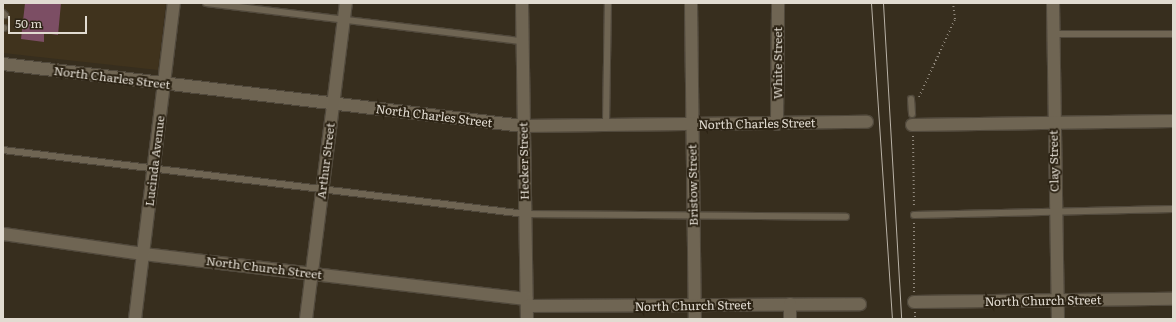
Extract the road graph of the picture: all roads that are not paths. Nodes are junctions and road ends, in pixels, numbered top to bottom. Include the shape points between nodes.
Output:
1 (174, 3) edge
2 (206, 3) edge
3 (346, 3) edge
4 (522, 3) edge
5 (608, 3) edge
6 (691, 3) edge
7 (778, 3) edge
8 (1053, 3) edge
9 (344, 20) junction
10 (1053, 34) junction
11 (1173, 34) edge
12 (522, 42) junction
13 (3, 64) edge
14 (164, 85) junction
15 (911, 99) dead end
16 (333, 104) junction
17 (912, 119) joint
18 (1173, 121) edge
19 (867, 122) dead end
20 (1054, 122) junction
21 (693, 124) junction
22 (777, 124) junction
23 (606, 125) junction
24 (523, 126) junction
25 (3, 150) edge
26 (154, 169) junction
27 (322, 189) junction
28 (1173, 209) edge
29 (1056, 211) junction
30 (524, 214) junction
31 (694, 214) junction
32 (914, 215) dead end
33 (846, 217) dead end
34 (3, 234) edge
35 (143, 254) junction
36 (312, 273) junction
37 (1173, 299) edge
38 (1058, 301) junction
39 (914, 302) dead end
40 (526, 303) junction
41 (790, 304) junction
42 (860, 304) dead end
43 (695, 306) junction
44 (135, 319) edge
45 (306, 319) edge
46 (527, 319) edge
47 (695, 319) edge
48 (790, 319) edge
49 (1058, 319) edge

1 - 14 street, Lucinda Avenue
2 - 9 lane
3 - 9 street, Arthur Street
4 - 12 street, Hecker Street
5 - 23 lane
6 - 21 street, Bristow Street
7 - 22 street, White Street
8 - 10 street, Clay Street
9 - 12 lane
9 - 16 street, Arthur Street
10 - 11 lane
10 - 20 street, Clay Street
12 - 24 street, Hecker Street
13 - 14 street, North Charles Street
14 - 16 street, North Charles Street
14 - 26 street, Lucinda Avenue
15 - 17 lane
16 - 24 street, North Charles Street
16 - 27 street, Arthur Street
17 - 20 street
18 - 20 street
19 - 22 street, North Charles Street
20 - 29 street, Clay Street
21 - 22 street, North Charles Street
21 - 23 street, North Charles Street
21 - 31 street, Bristow Street
23 - 24 street, North Charles Street
24 - 30 street, Hecker Street
25 - 26 lane
26 - 27 lane
26 - 35 street, Lucinda Avenue
27 - 30 lane
27 - 36 street, Arthur Street
28 - 29 lane
29 - 32 lane
29 - 38 street, Clay Street
30 - 31 lane
30 - 40 street, Hecker Street
31 - 33 lane
31 - 43 street, Bristow Street
34 - 35 street, North Church Street
35 - 36 street, North Church Street
35 - 44 street, Lucinda Avenue
36 - 40 street, North Church Street
36 - 45 street, Arthur Street
37 - 38 street, North Church Street
38 - 39 street, North Church Street
38 - 49 street, Clay Street
40 - 43 street, North Church Street
40 - 46 street, Hecker Street
41 - 42 street, North Church Street
41 - 43 street, North Church Street
41 - 48 street
43 - 47 street, Bristow Street

